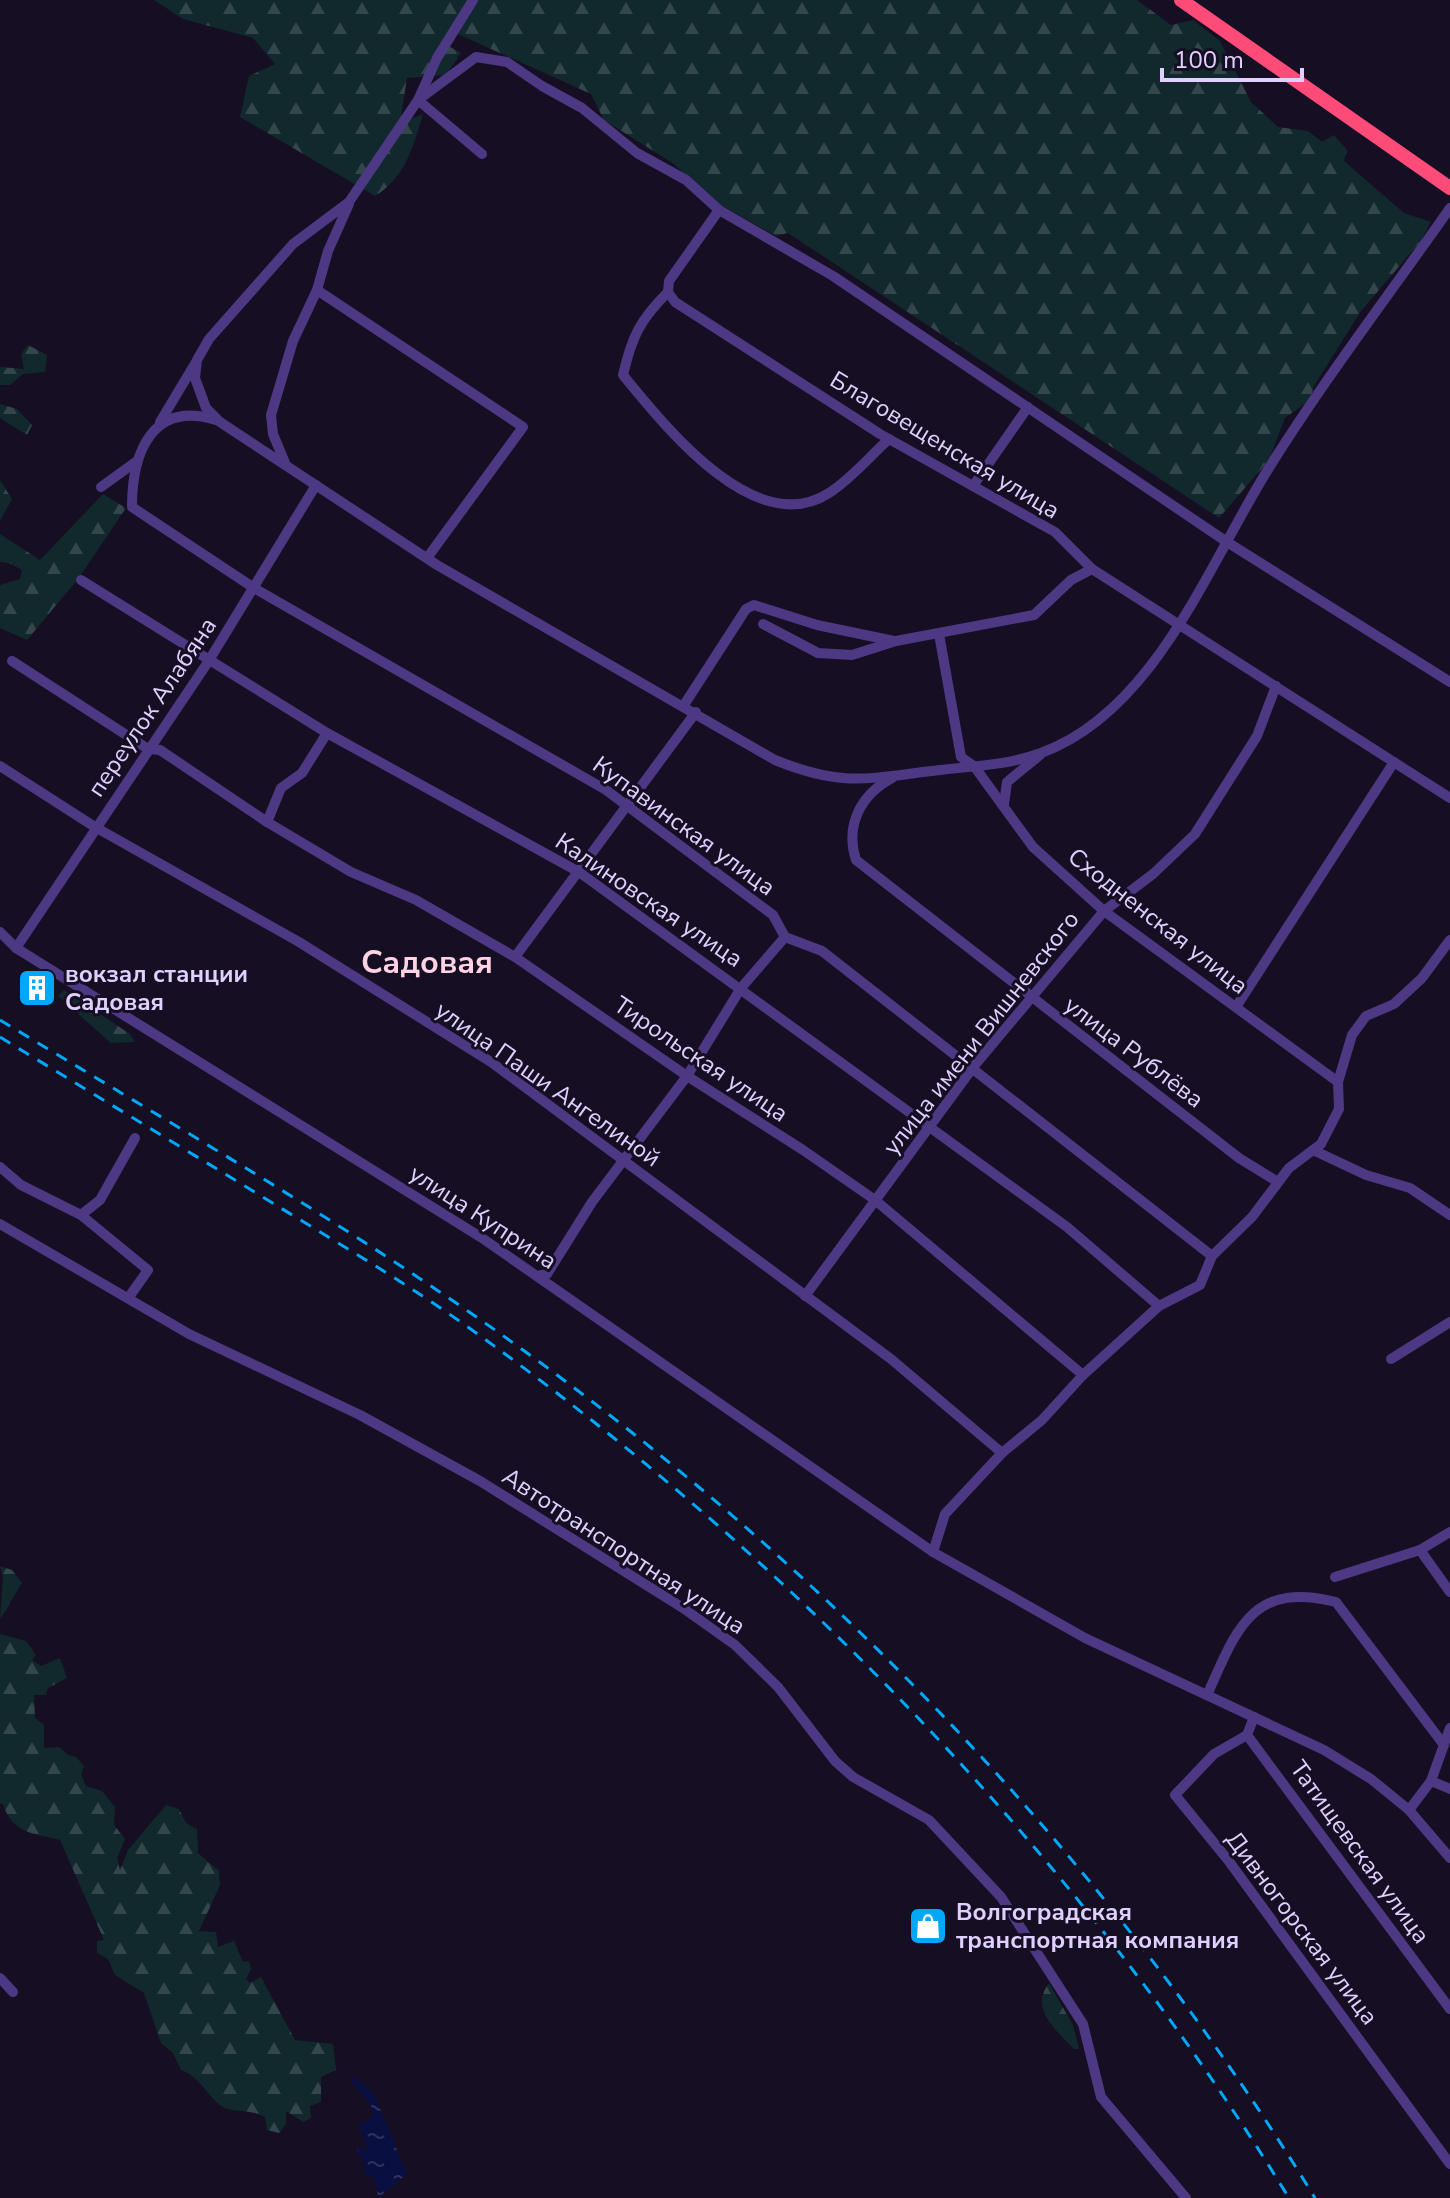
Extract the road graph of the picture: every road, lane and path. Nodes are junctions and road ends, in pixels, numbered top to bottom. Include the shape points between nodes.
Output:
1 (473, 0) edge
2 (1181, 0) edge
3 (418, 100) junction
4 (482, 154) dead end
5 (1450, 188) edge
6 (349, 202) junction
7 (1450, 208) edge
8 (719, 210) junction
9 (669, 287) junction
10 (317, 290) junction
11 (197, 360) junction
12 (1028, 407) junction
13 (160, 422) junction
14 (220, 422) junction
15 (889, 439) junction
16 (137, 461) junction
17 (286, 464) junction
18 (316, 485) junction
19 (973, 486) junction
20 (101, 487) dead end
21 (1227, 542) junction
22 (427, 558) junction
23 (1092, 569) junction
24 (81, 580) dead end
25 (254, 588) junction
26 (763, 624) dead end
27 (1178, 624) junction
28 (939, 634) junction
29 (868, 637) junction
30 (896, 641) junction
31 (870, 650) junction
32 (12, 661) dead end
33 (208, 662) junction
34 (1450, 682) edge
35 (1276, 686) junction
36 (684, 705) junction
37 (696, 712) junction
38 (327, 733) junction
39 (148, 749) junction
40 (1043, 753) junction
41 (1394, 762) junction
42 (0, 766) edge
43 (974, 766) junction
44 (897, 775) junction
45 (1450, 798) edge
46 (629, 804) junction
47 (1004, 804) junction
48 (267, 822) junction
49 (95, 827) junction
50 (579, 872) junction
51 (1104, 911) junction
52 (0, 932) edge
53 (785, 937) junction
54 (1450, 940) edge
55 (16, 948) junction
56 (515, 957) junction
57 (741, 988) junction
58 (1031, 999) junction
59 (1236, 1007) junction
60 (974, 1066) junction
61 (687, 1076) junction
62 (1338, 1082) junction
63 (929, 1129) junction
64 (135, 1138) dead end
65 (1313, 1150) junction
66 (623, 1160) junction
67 (0, 1167) edge
68 (1278, 1182) junction
69 (875, 1200) junction
70 (81, 1215) junction
71 (1450, 1215) edge
72 (0, 1224) edge
73 (1212, 1256) junction
74 (537, 1276) junction
75 (805, 1296) junction
76 (129, 1297) junction
77 (1159, 1306) junction
78 (1450, 1322) edge
79 (1391, 1359) dead end
80 (1083, 1375) junction
81 (1002, 1453) junction
82 (1450, 1532) edge
83 (1420, 1550) junction
84 (933, 1552) junction
85 (1335, 1577) dead end
86 (1450, 1592) edge
87 (1207, 1695) junction
88 (1254, 1717) junction
89 (1450, 1728) edge
90 (1247, 1735) junction
91 (1444, 1745) junction
92 (1431, 1781) junction
93 (1450, 1789) edge
94 (1409, 1810) junction
95 (1450, 1858) edge
96 (0, 1978) edge
97 (13, 1992) dead end
98 (1450, 2009) edge
99 (1450, 2164) edge
100 (1186, 2198) edge

1 - 3 street
2 - 5 highway
3 - 4 street
3 - 6 street
3 - 8 street via 476,57 507,62 582,108 637,153 686,180
6 - 10 street
6 - 11 street via 293,244 209,339
7 - 21 street via 1298,424
8 - 9 street
8 - 12 street via 833,276
9 - 15 street, Благовещенская улица via 675,302
9 - 15 street via 632,336 623,375 676,440 735,487 792,506 829,493
10 - 17 street via 293,341 271,415
10 - 22 street via 523,427
11 - 13 street
11 - 14 street via 199,394
12 - 19 street
12 - 21 street
13 - 14 street via 201,415
13 - 16 street
14 - 17 street
15 - 19 street, Благовещенская улица
16 - 20 street
16 - 25 street, Купавинская улица via 132,507
17 - 18 street
18 - 22 street
18 - 25 street, переулок Алабяна
19 - 23 street, Благовещенская улица via 1055,532
21 - 27 street
21 - 34 street
22 - 36 street
23 - 27 street, Благовещенская улица
23 - 28 street via 1071,580 1034,615
24 - 33 street, Калиновская улица
25 - 33 street, переулок Алабяна
25 - 46 street, Купавинская улица
26 - 31 street via 818,653
27 - 35 street, Благовещенская улица
27 - 40 street via 1156,660 1120,700
28 - 30 street
28 - 43 street, Сходненская улица via 961,757
29 - 30 street
29 - 31 street
29 - 36 street via 754,605 746,609
30 - 31 street
32 - 39 street, Тирольская улица
33 - 38 street, Калиновская улица
33 - 39 street, переулок Алабяна
35 - 41 street, Благовещенская улица
35 - 51 street, улица имени Вишневского via 1257,736 1195,834
36 - 37 street
37 - 44 street via 800,770 851,781
37 - 46 street
38 - 48 street via 302,773 281,788
38 - 50 street, Калиновская улица
39 - 48 street, Тирольская улица via 160,750
39 - 49 street, переулок Алабяна
40 - 43 street
40 - 47 street via 1007,782
41 - 45 street, Благовещенская улица
41 - 59 street
42 - 49 street, улица Паши Ангелиной
43 - 44 street
43 - 47 street, Сходненская улица
44 - 58 street, улица Рублёва via 880,784 855,820 849,838 856,860
46 - 50 street
46 - 53 street, Купавинская улица via 773,915
47 - 51 street, Сходненская улица via 1033,847
48 - 56 street, Тирольская улица
49 - 55 street, переулок Алабяна
49 - 66 street, улица Паши Ангелиной via 299,942 491,1062
50 - 56 street
50 - 57 street, Калиновская улица
51 - 58 street, улица имени Вишневского
51 - 59 street, Сходненская улица
52 - 55 street, улица Куприна
53 - 57 street
53 - 60 street via 822,951
54 - 62 street via 1394,1004 1366,1016 1352,1035
55 - 74 street, улица Куприна
56 - 61 street, Тирольская улица
57 - 61 street
57 - 63 street, Калиновская улица
58 - 60 street, улица имени Вишневского
58 - 68 street, улица Рублёва
59 - 62 street, Сходненская улица
60 - 63 street, улица имени Вишневского
60 - 73 street
61 - 66 street
61 - 69 street, Тирольская улица
62 - 65 street via 1339,1109
63 - 69 street, улица имени Вишневского
63 - 77 street, Калиновская улица via 1067,1227
64 - 70 street via 100,1200
65 - 68 street
65 - 71 street via 1410,1188
66 - 74 street via 547,1274
66 - 75 street, улица Паши Ангелиной
67 - 70 street via 21,1185
68 - 73 street
69 - 75 street, улица имени Вишневского
69 - 80 street, Тирольская улица
70 - 76 street via 148,1270
72 - 76 street, Автотранспортная улица
73 - 77 street via 1200,1285
74 - 84 street, улица Куприна
75 - 81 street, улица Паши Ангелиной via 891,1359
76 - 100 street, Автотранспортная улица via 189,1334 360,1415 480,1481 735,1645 778,1687 835,1761 929,1820 1001,1897 1083,2024 1101,2097
77 - 80 street
78 - 79 street
80 - 81 street
81 - 84 street via 945,1514
82 - 83 street
83 - 85 street
83 - 86 street
84 - 87 street, улица Куприна via 1085,1638
87 - 88 street, улица Куприна
87 - 91 street via 1247,1619 1287,1596 1312,1596 1336,1602
88 - 90 street
88 - 94 street, улица Куприна via 1324,1750
89 - 91 street
90 - 98 street, Татищевская улица
90 - 99 street, Дивногорская улица via 1214,1754 1175,1795
91 - 92 street
92 - 93 street
92 - 94 street
94 - 95 street, улица Куприна
96 - 97 street

